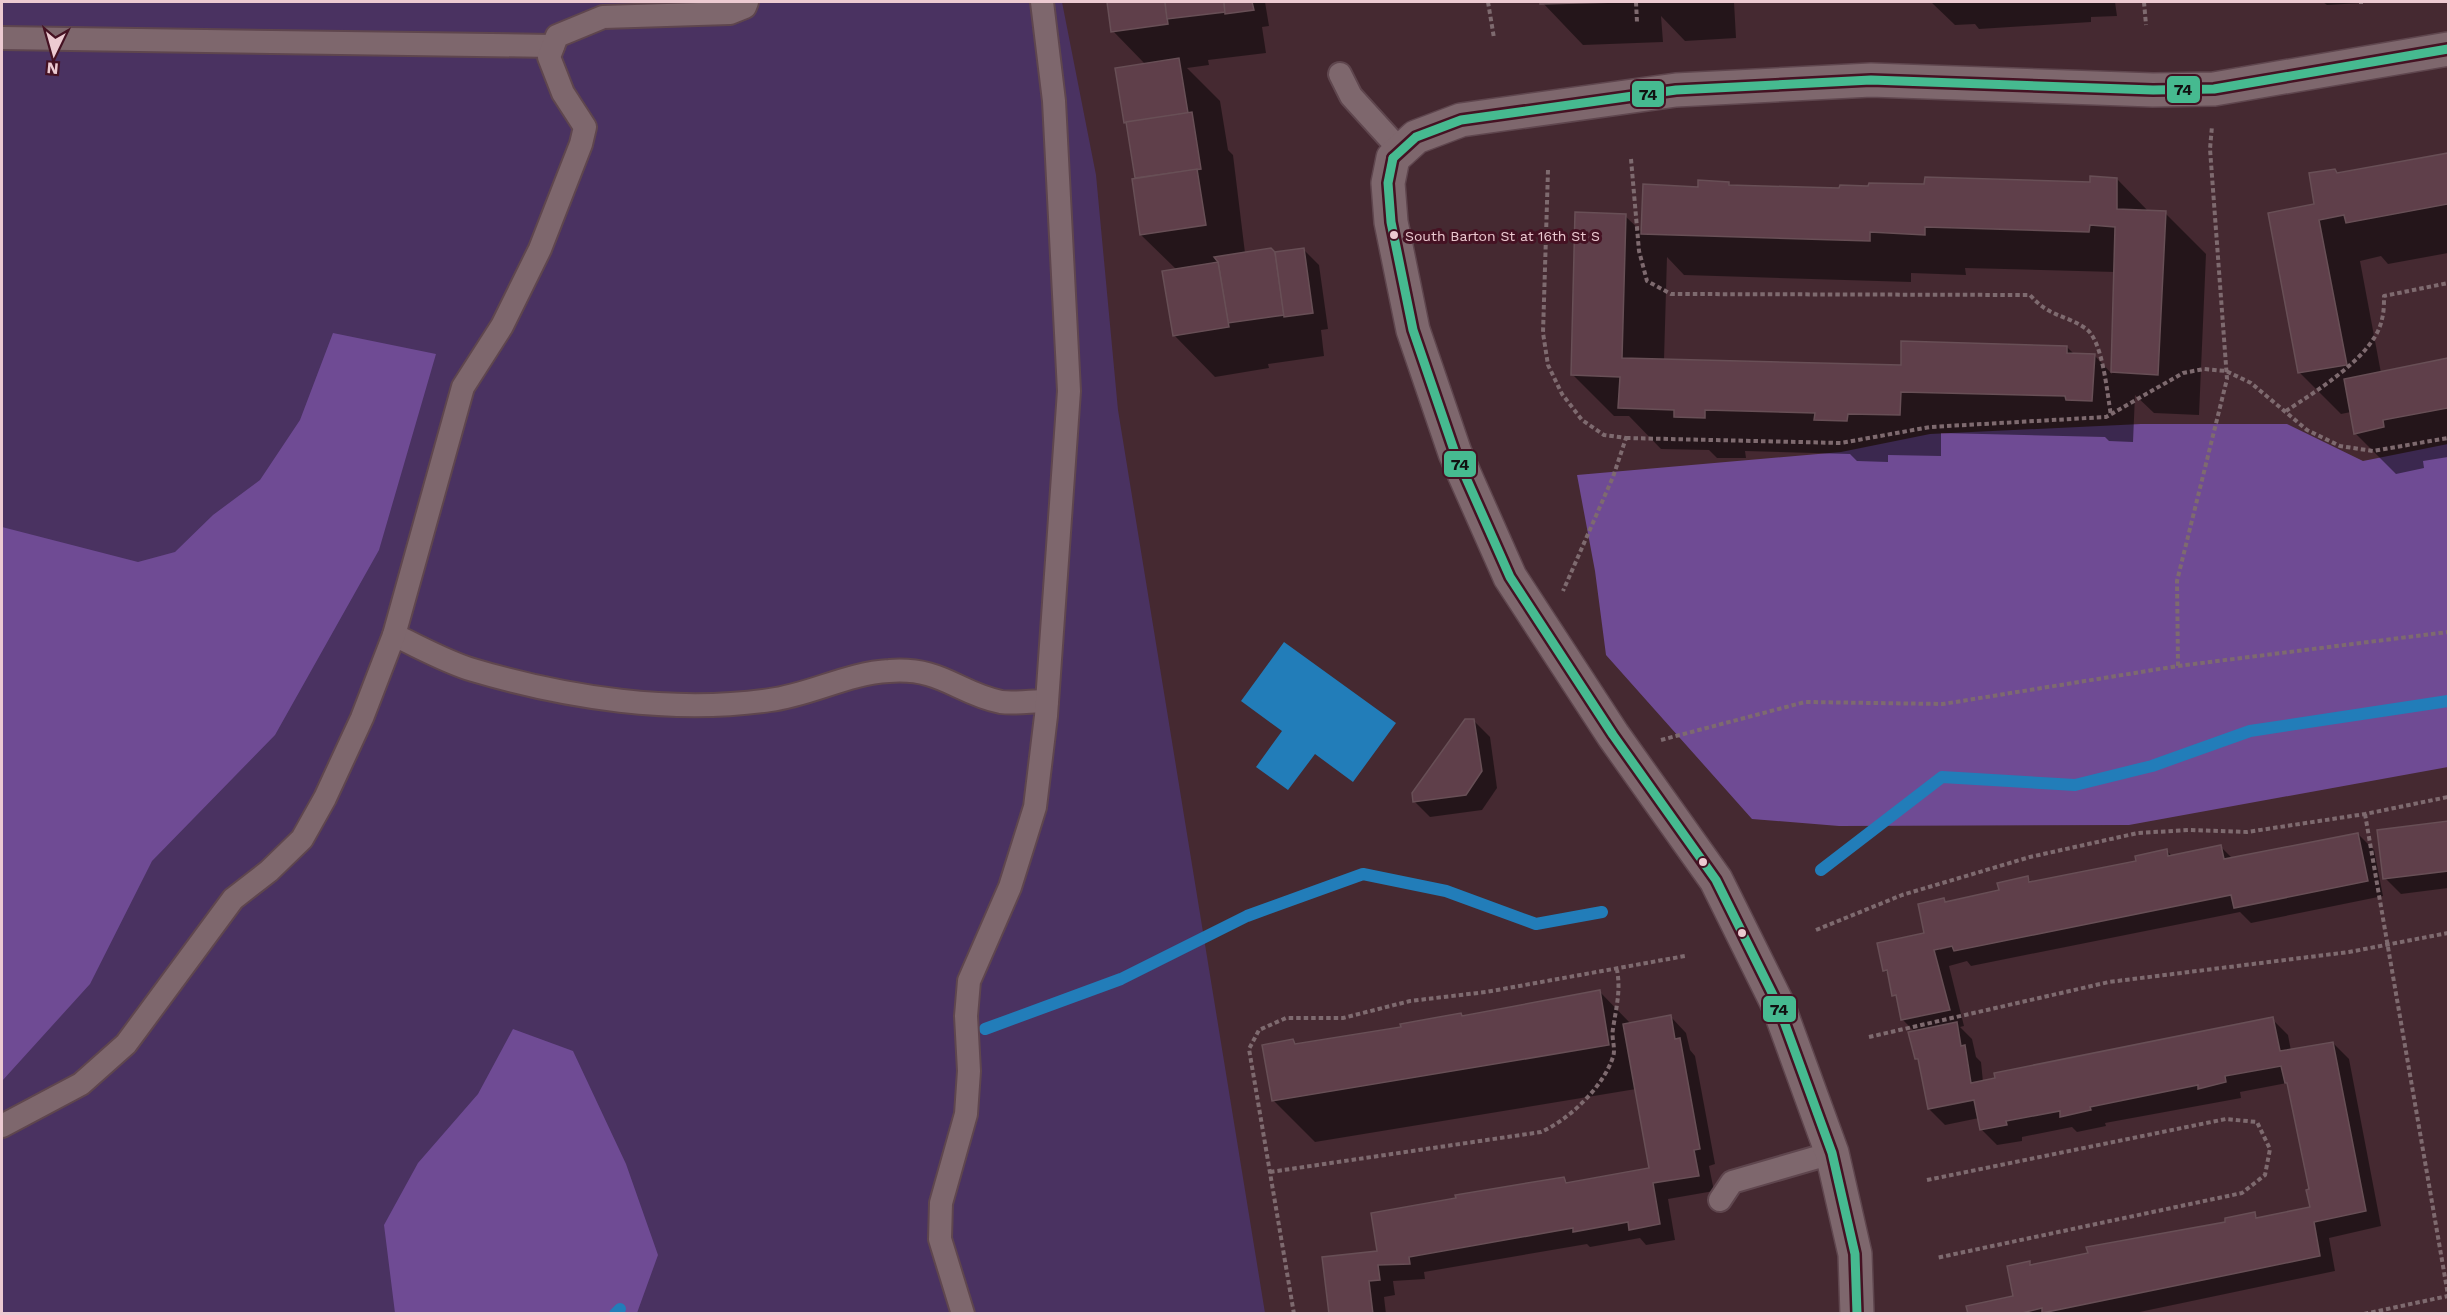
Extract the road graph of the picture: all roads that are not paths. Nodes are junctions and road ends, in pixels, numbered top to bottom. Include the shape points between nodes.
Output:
1 (747, 2) edge
2 (1042, 2) edge
3 (2, 38) edge
4 (553, 46) junction
5 (2448, 49) edge
6 (1340, 74) dead end
7 (1397, 155) junction
8 (394, 635) junction
9 (1047, 701) junction
10 (2, 1126) edge
11 (1832, 1153) junction
12 (1720, 1200) dead end
13 (963, 1314) edge
14 (1857, 1314) edge

1 - 4 lane via 745,7 730,13 603,17 557,36
2 - 9 lane via 1054,100 1069,391
3 - 4 lane
4 - 8 lane via 549,57 552,66 585,128 581,144 540,249 502,326 463,387
5 - 7 street via 2214,89 1871,80 1676,90 1461,120 1416,137
6 - 7 lane via 1351,96
7 - 11 street via 1388,183 1391,222 1413,330 1455,453 1510,577 1613,735 1716,880 1778,1005
8 - 9 lane via 471,670 535,686 658,704 730,705 774,700 888,670 926,671 1003,702
8 - 10 lane via 362,718 302,839 233,899 126,1044 81,1084
9 - 13 lane via 1035,807 1010,887 969,981 966,1114 940,1203 940,1239
11 - 12 lane via 1732,1182
11 - 14 street via 1855,1254

